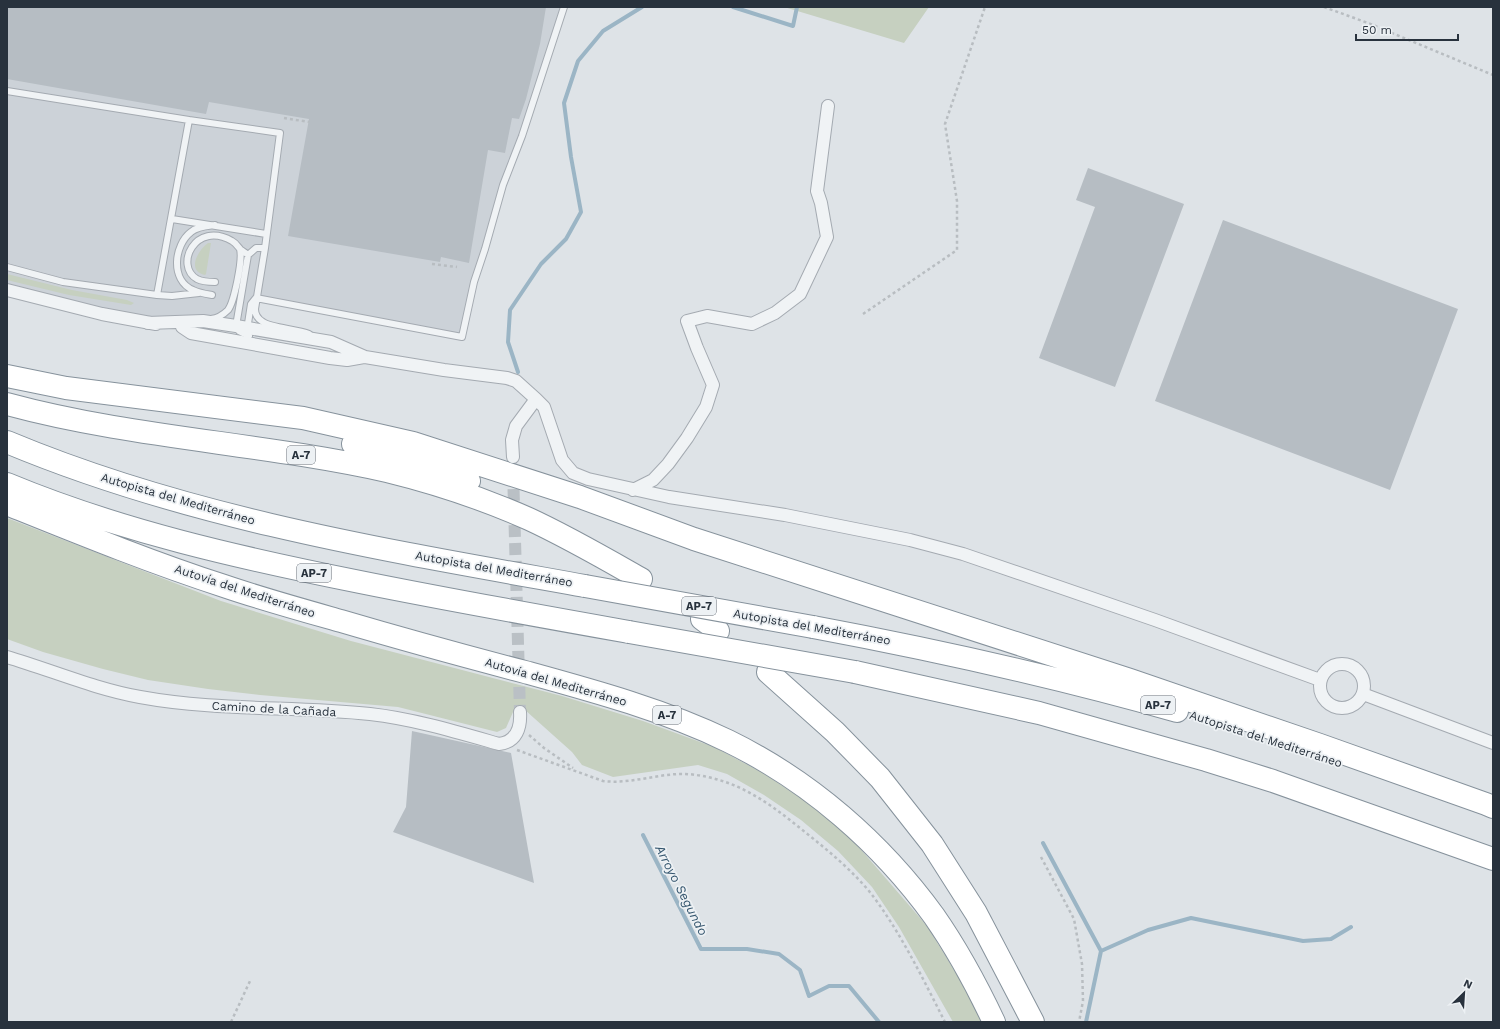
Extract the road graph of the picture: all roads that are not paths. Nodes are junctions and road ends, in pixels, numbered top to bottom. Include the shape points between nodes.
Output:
1 (564, 7) edge
2 (7, 91) edge
3 (828, 106) dead end
4 (189, 120) junction
5 (172, 219) junction
6 (215, 225) junction
7 (266, 234) junction
8 (265, 248) junction
9 (240, 249) junction
10 (248, 255) junction
11 (7, 267) edge
12 (245, 273) junction
13 (215, 282) dead end
14 (236, 283) junction
15 (7, 290) edge
16 (202, 293) junction
17 (157, 295) junction
18 (212, 295) dead end
19 (256, 298) junction
20 (203, 321) junction
21 (148, 323) junction
22 (182, 327) junction
23 (242, 331) junction
24 (331, 342) junction
25 (345, 349) junction
26 (365, 357) junction
27 (7, 376) edge
28 (7, 382) edge
29 (536, 399) junction
30 (7, 404) edge
31 (7, 442) edge
32 (513, 458) tunnel mouth
33 (7, 484) edge
34 (633, 490) junction
35 (7, 504) edge
36 (583, 546) junction
37 (641, 579) dead end
38 (7, 657) edge
39 (768, 672) dead end
40 (1320, 680) junction
41 (1362, 694) junction
42 (520, 715) tunnel mouth
43 (1493, 743) edge
44 (1493, 807) edge
45 (1493, 817) edge
46 (1493, 859) edge
47 (994, 1022) edge
48 (1033, 1022) edge

1 - 19 lane via 522,136 503,185 474,282 462,337
2 - 4 lane
3 - 34 street via 817,191 822,204 827,237 800,294 775,313 752,324 707,316 688,321 713,385 706,407 668,464 653,480
4 - 5 lane
4 - 7 lane via 280,133
5 - 6 lane
5 - 17 lane
6 - 7 lane
6 - 16 lane via 203,226 192,231 184,238 179,248 178,272 182,281 192,290
7 - 8 lane
8 - 10 lane via 256,248
8 - 19 lane
9 - 10 lane
9 - 13 lane via 230,240 209,236 199,239 192,246 188,259 191,272 197,279
9 - 14 lane
10 - 12 lane
11 - 17 lane via 63,282
12 - 14 lane
12 - 23 lane
14 - 20 lane via 232,303 227,311 216,318
15 - 21 street
16 - 17 lane
16 - 18 lane
19 - 23 lane via 251,304
19 - 24 lane via 255,312 262,322 299,330
20 - 21 street
20 - 23 street
21 - 22 street
22 - 23 street
22 - 26 street via 190,333 330,358 347,360
23 - 24 street
23 - 25 street via 315,348
24 - 25 street
25 - 26 street
26 - 29 street via 507,378 516,381
27 - 44 highway via 66,388 303,418 413,442 694,539 1320,744
28 - 36 highway via 44,392 158,413 307,433 367,447 429,466 529,506 553,518
29 - 32 street via 516,426 512,440
29 - 34 street via 544,407 562,460 573,473
30 - 36 highway, A-7 via 92,424 312,456 388,472 460,492 529,519
31 - 45 highway, Autopista del Mediterráneo / AP-7, bridge via 128,487 216,512 308,533 438,560 916,646 1121,695 1211,720
33 - 46 highway, AP-7, bridge via 106,521 304,571 855,672 1039,713 1273,780
34 - 40 street via 793,517 910,540 963,554
35 - 47 highway, Autovía del Mediterráneo / A-7 via 224,587 580,687 675,718 729,741 804,786 875,846 935,918 963,963
36 - 37 highway, A-7
38 - 42 street, Camino de la Cañada via 141,697 205,706 370,714 430,724 499,744 509,741 516,735 520,726
39 - 48 highway via 835,732 880,778 932,844 976,913
40 - 41 street via 1321,694 1327,702 1336,707 1346,708 1355,704
40 - 41 street via 1330,666 1339,663 1352,666 1360,672 1364,682
41 - 43 street

